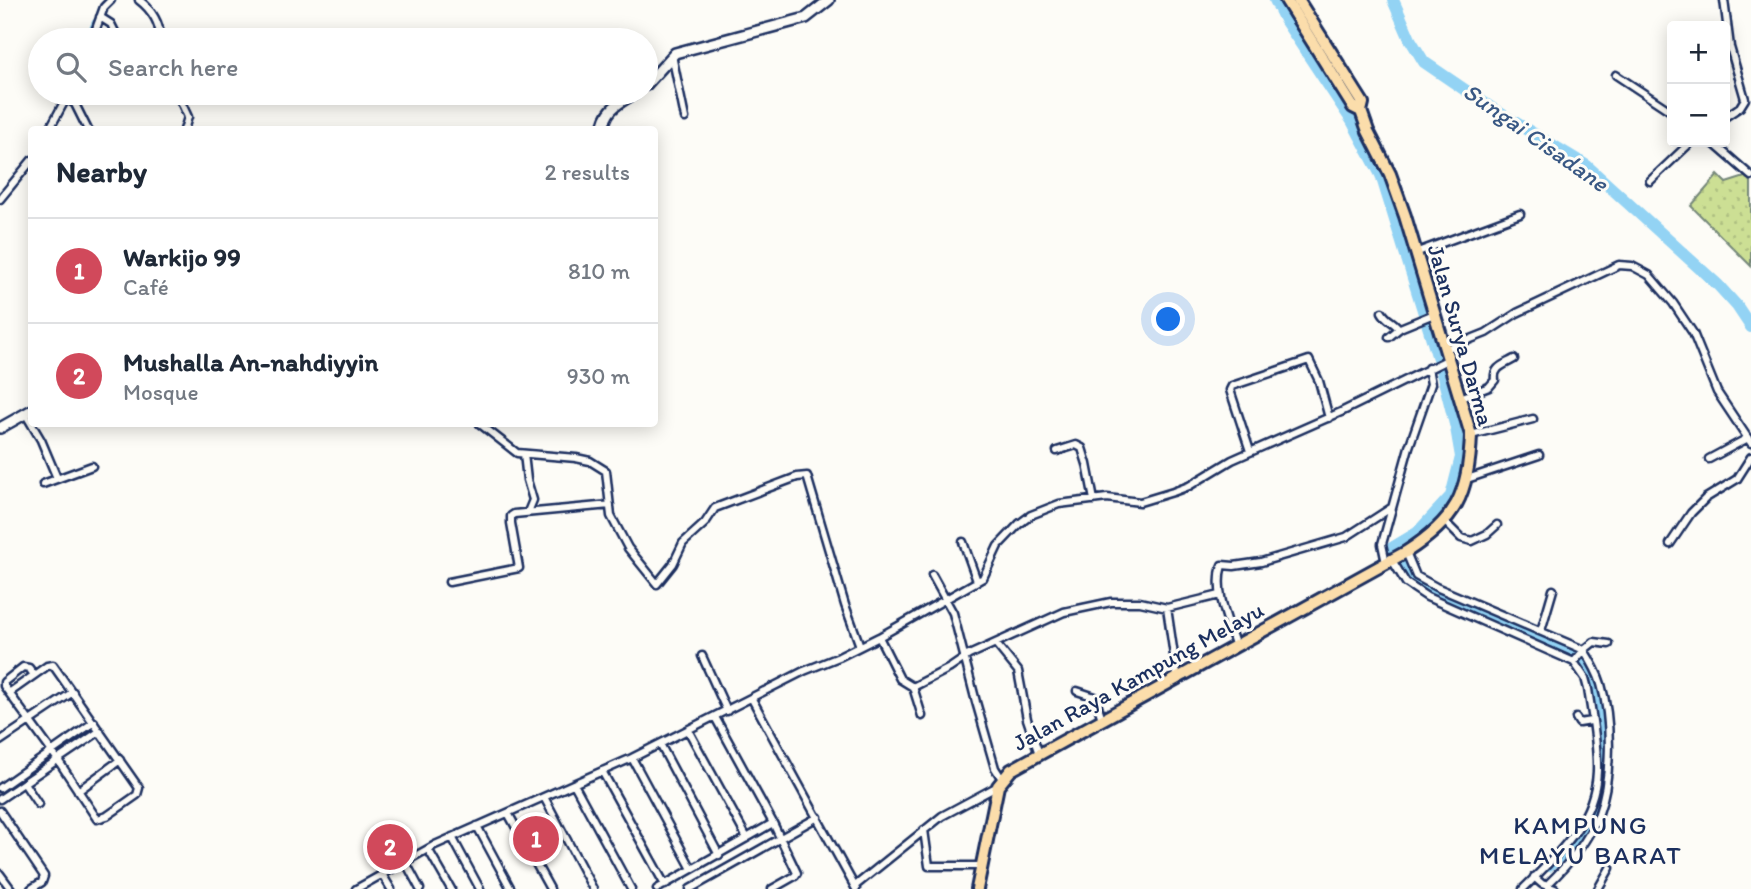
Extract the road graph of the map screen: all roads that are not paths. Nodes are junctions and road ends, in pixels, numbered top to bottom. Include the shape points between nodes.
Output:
1 (111, 0) edge
2 (139, 0) edge
3 (829, 0) edge
4 (1286, 0) edge
5 (1298, 0) edge
6 (1724, 0) edge
7 (100, 17) junction
8 (96, 28) edge
9 (113, 28) edge
10 (158, 28) edge
11 (672, 55) junction
12 (658, 73) edge
13 (1616, 75) dead end
14 (62, 105) edge
15 (76, 105) edge
16 (182, 105) edge
17 (618, 105) edge
18 (1667, 109) edge
19 (1361, 111) junction
20 (1730, 114) edge
21 (685, 118) dead end
22 (51, 126) edge
23 (86, 126) edge
24 (185, 126) edge
25 (604, 126) edge
26 (1686, 147) edge
27 (1719, 147) edge
28 (28, 165) edge
29 (1751, 176) edge
30 (1650, 181) dead end
31 (0, 199) edge
32 (1520, 214) dead end
33 (1415, 253) junction
34 (1382, 312) dead end
35 (1432, 314) junction
36 (1399, 329) junction
37 (1389, 337) dead end
38 (1447, 356) junction
39 (1514, 359) dead end
40 (1432, 366) junction
41 (1460, 398) junction
42 (28, 412) edge
43 (1329, 418) junction
44 (1533, 419) dead end
45 (36, 427) edge
46 (484, 427) edge
47 (0, 428) edge
48 (1471, 435) junction
49 (1749, 441) edge
50 (1056, 451) dead end
51 (1250, 451) junction
52 (524, 454) junction
53 (1539, 455) dead end
54 (1751, 457) edge
55 (1709, 459) dead end
56 (92, 466) dead end
57 (57, 478) junction
58 (1466, 479) junction
59 (43, 484) dead end
60 (1094, 500) junction
61 (610, 505) junction
62 (1391, 508) junction
63 (528, 512) junction
64 (1445, 522) junction
65 (1497, 525) dead end
66 (963, 542) dead end
67 (1670, 544) dead end
68 (1396, 558) junction
69 (932, 575) dead end
70 (449, 582) dead end
71 (976, 582) junction
72 (1553, 590) dead end
73 (1220, 595) junction
74 (946, 598) junction
75 (1167, 608) junction
76 (1541, 631) junction
77 (879, 637) junction
78 (996, 643) junction
79 (1609, 644) dead end
80 (860, 646) junction
81 (1236, 647) junction
82 (1582, 652) junction
83 (702, 656) dead end
84 (965, 658) junction
85 (1574, 661) junction
86 (34, 675) junction
87 (1177, 676) junction
88 (913, 687) junction
89 (1077, 691) dead end
90 (9, 692) junction
91 (73, 692) junction
92 (752, 699) junction
93 (727, 711) junction
94 (922, 716) dead end
95 (715, 717) junction
96 (1576, 718) dead end
97 (1102, 719) junction
98 (30, 721) junction
99 (1591, 721) junction
100 (94, 722) junction
101 (688, 730) junction
102 (100, 731) junction
103 (0, 741) edge
104 (660, 744) junction
105 (52, 752) junction
106 (1039, 754) junction
107 (632, 758) junction
108 (58, 760) junction
109 (120, 760) junction
110 (602, 771) junction
111 (24, 783) junction
112 (1000, 783) junction
113 (574, 784) junction
114 (0, 788) edge
115 (78, 791) junction
116 (544, 797) junction
117 (0, 799) edge
118 (38, 804) dead end
119 (0, 811) edge
120 (508, 813) junction
121 (818, 817) junction
122 (773, 823) junction
123 (477, 826) junction
124 (924, 830) junction
125 (452, 837) junction
126 (747, 838) junction
127 (780, 838) junction
128 (428, 849) junction
129 (719, 855) junction
130 (405, 861) junction
131 (981, 866) junction
132 (1610, 868) dead end
133 (692, 869) junction
134 (0, 873) edge
135 (382, 874) junction
136 (1540, 883) edge
137 (665, 884) junction
138 (856, 887) edge
139 (358, 888) edge
140 (10, 889) edge
141 (31, 889) edge
142 (390, 889) edge
143 (420, 889) edge
144 (451, 889) edge
145 (481, 889) edge
146 (511, 889) edge
147 (550, 889) edge
148 (593, 889) edge
149 (631, 889) edge
150 (657, 889) edge
151 (690, 889) edge
152 (772, 889) edge
153 (977, 889) edge
154 (1522, 889) edge
155 (1555, 889) edge
156 (1598, 889) edge

1 - 7 street
2 - 10 street via 150,9
3 - 11 street via 806,18
4 - 19 main road, Jalan Surya Darma via 1353,107
5 - 19 main road, Jalan Surya Darma via 1363,103
6 - 20 street via 1730,47 1745,99
7 - 8 street
7 - 9 street
11 - 12 street
11 - 21 street
13 - 18 street
14 - 22 street
15 - 23 street
16 - 24 street via 188,117
17 - 25 street via 608,112
19 - 33 main road, Jalan Surya Darma via 1390,174
26 - 30 street
27 - 29 street
28 - 31 street
32 - 33 street
33 - 35 main road, Jalan Surya Darma
34 - 36 street
35 - 36 street
35 - 38 main road, Jalan Surya Darma
36 - 37 street
38 - 40 street
38 - 41 main road, Jalan Surya Darma
38 - 49 street via 1517,313 1619,265 1632,266 1649,275 1673,303 1693,333 1717,391
39 - 41 street via 1496,369 1489,387
40 - 43 street
40 - 62 street via 1431,384
41 - 48 main road, Jalan Surya Darma
42 - 47 street
43 - 51 street
43 - 51 street via 1309,360 1232,386 1232,401
44 - 48 street
45 - 57 street
46 - 52 street
48 - 58 main road, Jalan Surya Darma
49 - 55 street
50 - 60 street via 1076,445 1082,448
51 - 60 street via 1189,486 1159,497 1140,502
52 - 61 street via 576,458 598,466 607,475
52 - 63 street via 533,500
53 - 58 street
54 - 67 street via 1737,479 1691,513
56 - 57 street
57 - 59 street
58 - 64 main road, Jalan Surya Darma
60 - 71 street via 1031,515 998,546 985,575
61 - 63 street
61 - 80 street via 628,548 657,584 683,543 715,508 807,475
62 - 68 street via 1382,544
62 - 73 street via 1346,537 1261,562 1222,565
63 - 70 street via 511,518 519,568
64 - 65 street via 1461,538 1472,541
64 - 68 main road, Jalan Surya Darma
66 - 71 street
68 - 76 street via 1422,580
68 - 81 main road, Jalan Raya Kampung Melayu
68 - 85 street via 1406,583 1427,597
69 - 74 street
71 - 74 street
72 - 76 street
73 - 75 street
73 - 81 street
74 - 77 street
74 - 84 street
75 - 78 street via 1101,603 1063,612
75 - 87 street
76 - 82 street
77 - 80 street
77 - 88 street via 900,679
78 - 84 street
78 - 106 street via 1018,671
79 - 82 street via 1594,642
80 - 92 street
81 - 87 main road, Jalan Raya Kampung Melayu
82 - 85 street
82 - 136 street via 1595,668 1604,701 1606,790 1584,842 1566,866
83 - 93 street
84 - 88 street
84 - 112 street
85 - 99 street via 1585,678
86 - 90 street
86 - 90 street via 23,667 4,682
86 - 91 street via 53,665
87 - 97 main road, Jalan Raya Kampung Melayu
88 - 94 street
89 - 97 street via 1095,697
90 - 98 street
91 - 98 street
91 - 100 street
92 - 93 street
92 - 121 street
93 - 95 street
95 - 101 street
95 - 122 street
96 - 99 street via 1579,723
97 - 106 main road, Jalan Raya Kampung Melayu
98 - 103 street
98 - 105 street
99 - 136 street via 1597,772 1592,798 1579,827
100 - 102 street
100 - 105 street
101 - 104 street
101 - 126 street
102 - 108 street
102 - 109 street
104 - 107 street
104 - 129 street
105 - 108 street
105 - 114 street
106 - 112 main road, Jalan Raya Kampung Melayu via 1011,770
107 - 110 street
107 - 133 street
108 - 111 street
108 - 115 street
109 - 115 street
109 - 115 street via 138,788 137,795 98,820
110 - 113 street
110 - 137 street
111 - 117 street
111 - 118 street
112 - 124 street
112 - 131 main road
113 - 116 street
113 - 149 street
116 - 120 street
116 - 148 street
119 - 141 street via 44,876
120 - 123 street
120 - 147 street
121 - 127 street
121 - 138 street
122 - 126 street
122 - 127 street
123 - 125 street
123 - 146 street
124 - 131 street via 929,866
124 - 138 street
125 - 128 street
125 - 145 street
126 - 129 street
127 - 151 street
127 - 152 street via 797,874
128 - 130 street
128 - 144 street
129 - 133 street
130 - 135 street
130 - 143 street
131 - 153 main road
132 - 156 street
133 - 137 street
134 - 140 street
135 - 139 street
135 - 142 street
136 - 154 street
136 - 155 street
137 - 150 street

